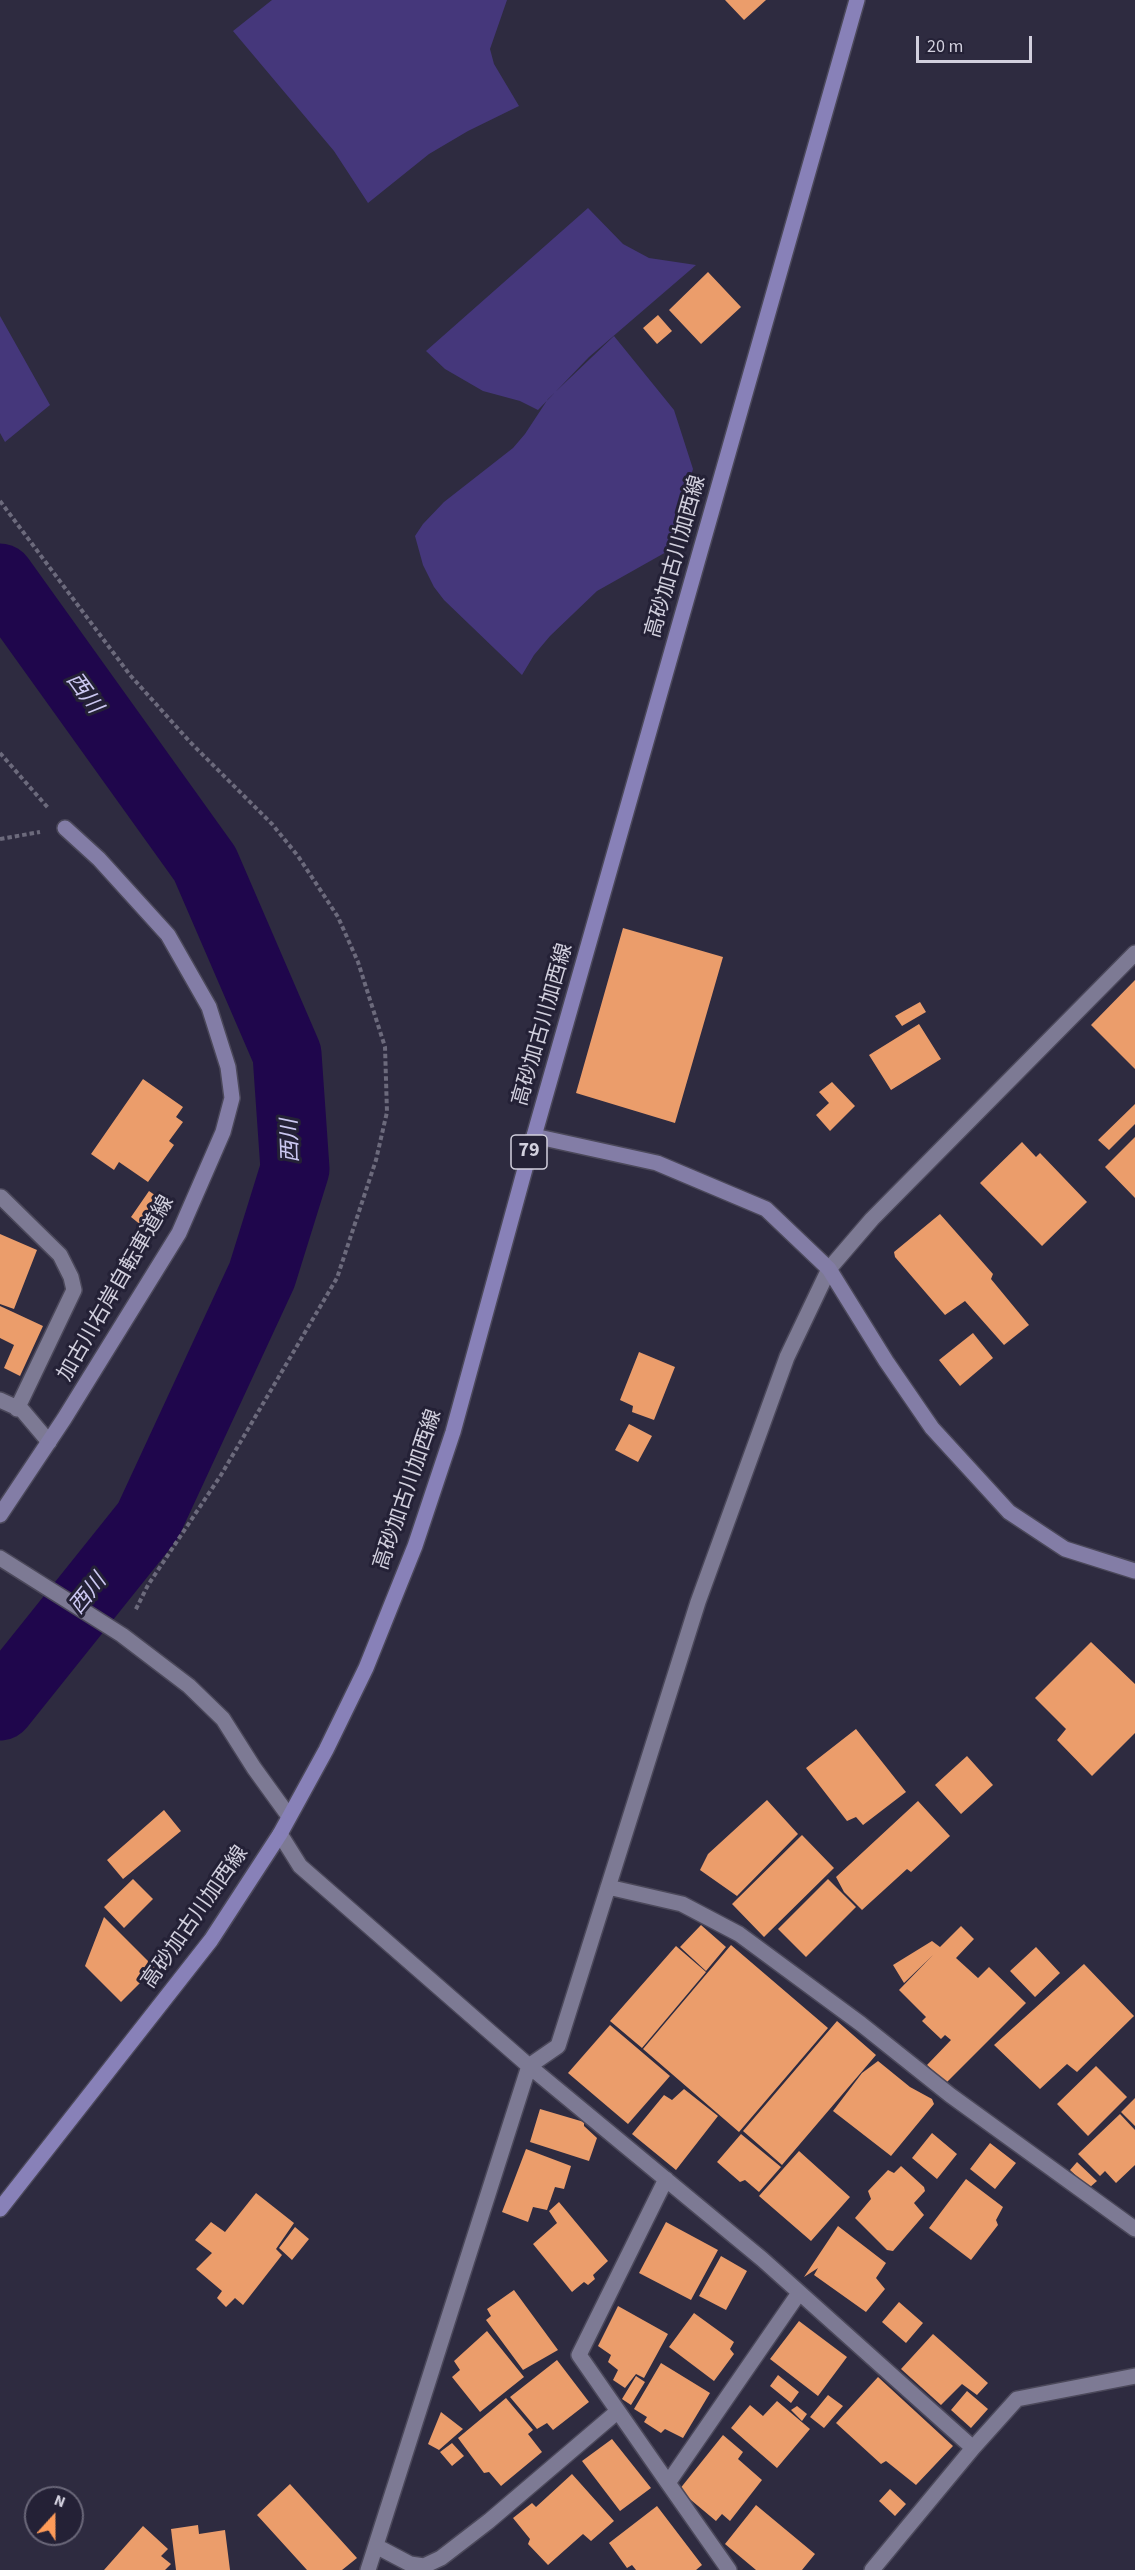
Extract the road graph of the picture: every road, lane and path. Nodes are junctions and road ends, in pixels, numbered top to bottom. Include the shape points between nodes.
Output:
1 (857, 0) edge
2 (0, 753) edge
3 (65, 828) junction
4 (0, 839) edge
5 (1135, 953) edge
6 (534, 1137) junction
7 (1, 1197) edge
8 (829, 1269) junction
9 (0, 1400) edge
10 (17, 1409) junction
11 (49, 1442) junction
12 (0, 1515) edge
13 (0, 1558) edge
14 (1135, 1571) edge
15 (288, 1815) junction
16 (280, 1834) junction
17 (608, 1887) junction
18 (529, 2066) junction
19 (666, 2178) junction
20 (0, 2209) edge
21 (1135, 2229) edge
22 (799, 2293) junction
23 (1135, 2376) edge
24 (618, 2411) junction
25 (973, 2448) junction
26 (668, 2483) junction
27 (376, 2547) junction
28 (368, 2570) edge
29 (729, 2570) edge
30 (872, 2570) edge

1 - 6 main road, 高砂加古川加西線 / 79
2 - 3 path
3 - 4 path
3 - 11 main road, 加古川右岸自転車道線 via 168,935 210,1007 228,1067 232,1098 223,1132 179,1233
5 - 8 street via 872,1219
6 - 8 main road via 657,1163 766,1209
6 - 15 main road, 高砂加古川加西線 / 79 via 453,1432 415,1546 366,1668 326,1750
7 - 10 street via 60,1254 72,1276 74,1290
8 - 14 main road via 885,1361 932,1428 1009,1512 1065,1549
8 - 17 street via 788,1357 698,1602
9 - 10 street
10 - 11 street
11 - 12 main road, 加古川右岸自転車道線
13 - 15 street via 115,1630 189,1686 223,1719
15 - 16 main road, 高砂加古川加西線 / 79
16 - 18 street via 300,1866
16 - 20 main road, 高砂加古川加西線 / 79 via 211,1940
17 - 18 street via 558,2046
17 - 21 street via 682,1904 739,1934 950,2095
18 - 19 street
18 - 27 street
19 - 22 street
19 - 24 street via 579,2355
22 - 25 street
22 - 26 street
23 - 25 street via 1017,2399
24 - 26 street
24 - 27 street via 441,2558 424,2566 410,2564
25 - 30 street
26 - 29 street
27 - 28 street

